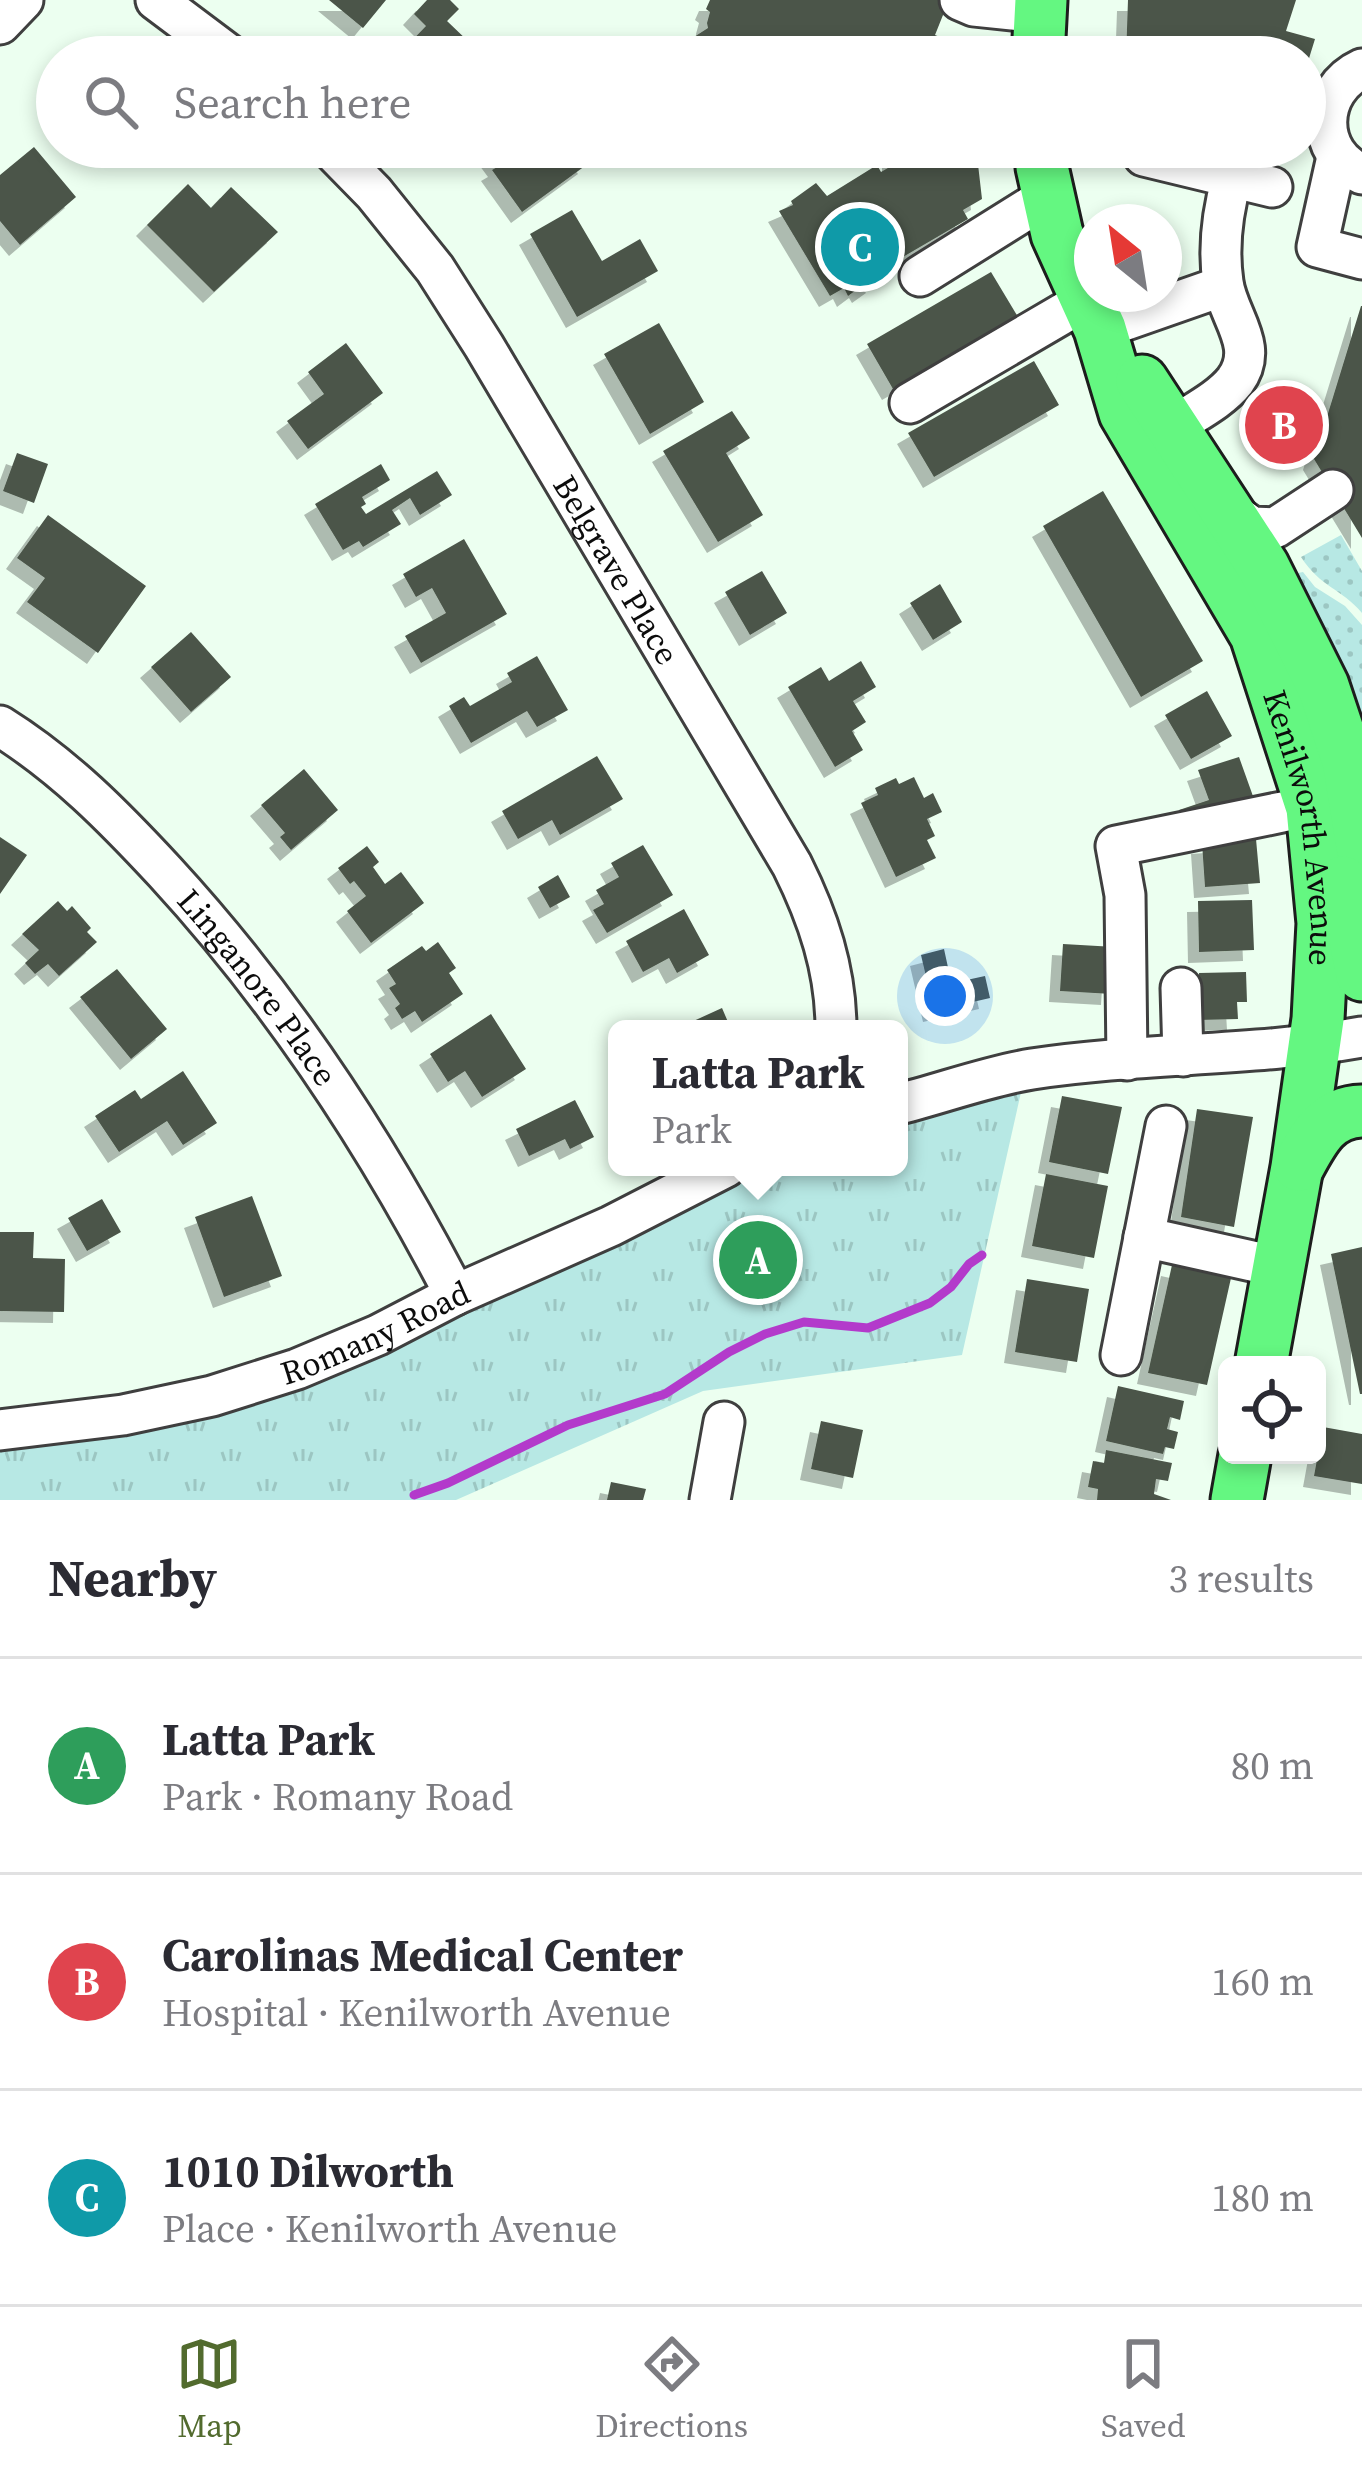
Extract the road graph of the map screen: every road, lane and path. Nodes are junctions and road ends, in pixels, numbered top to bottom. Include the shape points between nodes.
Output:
1 (23, 0) edge
2 (156, 0) edge
3 (960, 0) edge
4 (1039, 23) edge
5 (0, 24) edge
6 (204, 36) edge
7 (1362, 69) edge
8 (1326, 116) edge
9 (1326, 128) edge
10 (1350, 166) edge
11 (350, 168) edge
12 (1192, 168) edge
13 (1044, 172) edge
14 (1232, 178) junction
15 (1272, 188) dead end
16 (1362, 259) edge
17 (920, 276) dead end
18 (1223, 286) junction
19 (1098, 329) junction
20 (910, 403) dead end
21 (1174, 426) junction
22 (1228, 510) junction
23 (1256, 556) junction
24 (0, 726) edge
25 (1330, 773) edge
26 (1362, 847) edge
27 (1362, 975) edge
28 (1180, 988) dead end
29 (835, 1020) edge
30 (1338, 1042) edge
31 (1183, 1056) junction
32 (1127, 1060) junction
33 (908, 1102) edge
34 (1362, 1111) edge
35 (1166, 1126) dead end
36 (1297, 1167) junction
37 (708, 1176) edge
38 (1144, 1237) junction
39 (1279, 1267) junction
40 (455, 1295) junction
41 (1121, 1355) dead end
42 (1264, 1356) edge
43 (724, 1422) dead end
44 (0, 1430) edge
45 (1243, 1464) edge
46 (710, 1500) edge
47 (1237, 1500) edge

1 - 5 street
2 - 6 street
3 - 4 street
7 - 8 street via 1337,87
9 - 10 street
10 - 16 street via 1317,247
11 - 29 street, Belgrave Place via 435,269 484,346 792,865 825,946
12 - 14 street
13 - 17 street
13 - 19 main road, Kenilworth Avenue via 1057,234
14 - 15 street
14 - 18 street
18 - 19 street
18 - 21 street via 1245,342 1244,362 1236,380
19 - 20 street
19 - 21 main road, Kenilworth Avenue
19 - 23 main road via 1226,542
19 - 25 main road, Kenilworth Avenue via 1125,413
21 - 22 main road, Kenilworth Avenue
22 - 23 main road, Kenilworth Avenue
22 - 23 street via 1252,527 1275,528 1338,500 1285,546
23 - 25 main road, Kenilworth Avenue via 1323,686
24 - 40 street, Linganore Place via 115,817 244,964 372,1147
25 - 26 main road, Kenilworth Avenue
25 - 27 main road via 1334,841
25 - 30 main road, Kenilworth Avenue via 1323,923
25 - 32 street via 1287,811 1116,846 1125,895
28 - 31 street
30 - 31 street
30 - 36 main road, Kenilworth Avenue
31 - 32 street
32 - 33 street via 1026,1070
34 - 36 main road via 1333,1118
35 - 38 street
36 - 39 main road, Kenilworth Avenue
37 - 40 street, Romany Road
38 - 39 street
38 - 41 street
39 - 42 main road, Kenilworth Avenue
40 - 44 street, Romany Road via 297,1369 212,1396
43 - 46 street
45 - 47 main road

